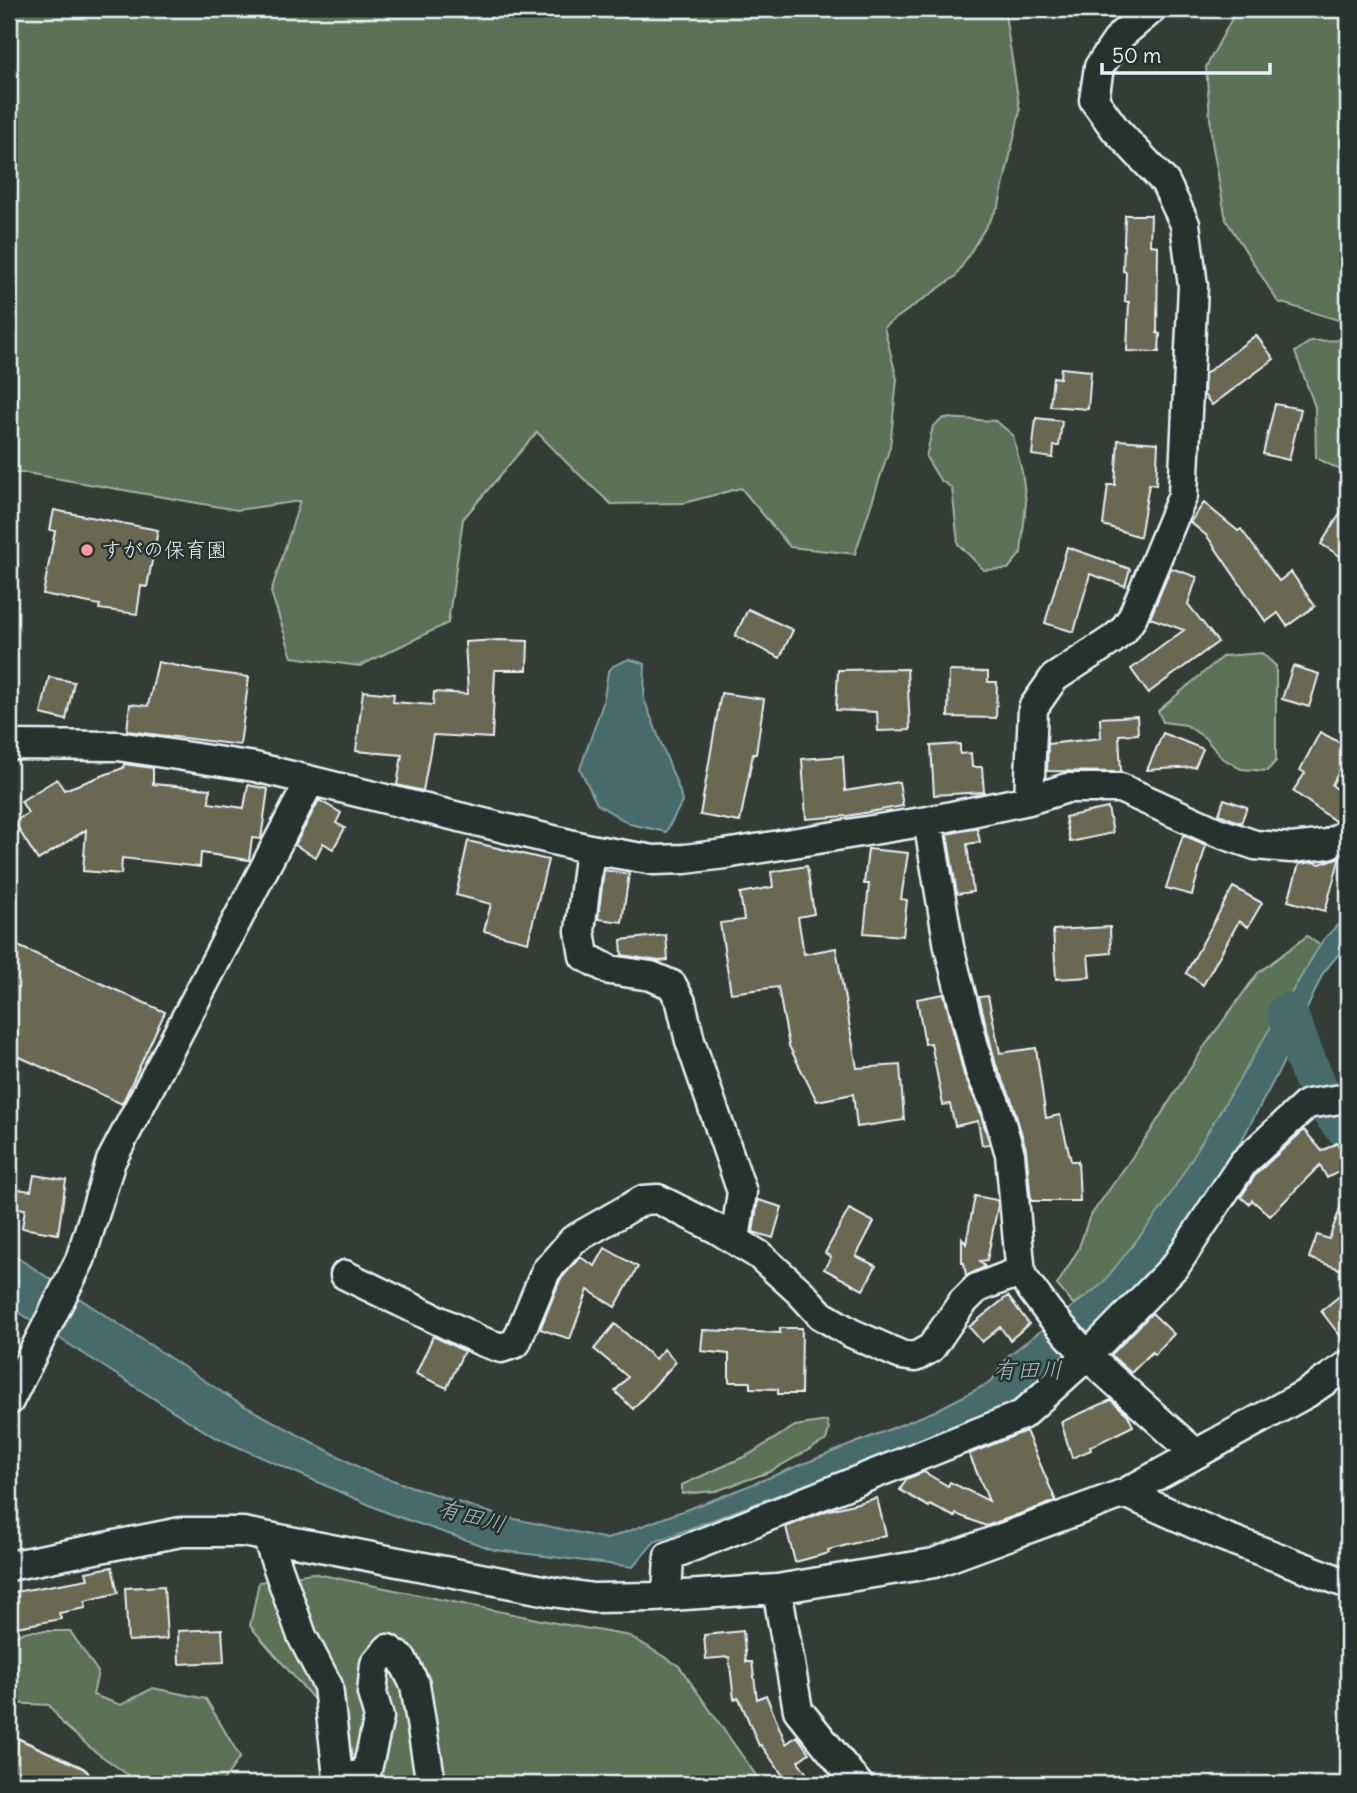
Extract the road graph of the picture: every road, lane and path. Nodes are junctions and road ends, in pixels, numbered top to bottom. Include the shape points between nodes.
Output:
1 (1152, 9) edge
2 (9, 744) edge
3 (310, 781) junction
4 (1029, 800) junction
5 (928, 821) junction
6 (1348, 833) edge
7 (590, 849) junction
8 (1345, 1099) edge
9 (735, 1240) junction
10 (345, 1275) dead end
11 (1021, 1275) junction
12 (1087, 1356) junction
13 (1348, 1365) edge
14 (9, 1401) edge
15 (1196, 1454) junction
16 (1125, 1493) junction
17 (267, 1537) junction
18 (9, 1566) edge
19 (1348, 1584) edge
20 (777, 1589) junction
21 (667, 1596) junction
22 (9, 1755) edge
23 (73, 1784) edge
24 (431, 1784) edge
25 (858, 1784) edge

1 - 4 street via 1121,35 1100,67 1094,100 1165,182 1185,224 1193,286 1183,495 1128,625 1054,678 1033,708
2 - 3 street via 118,746 256,767
3 - 7 street
3 - 14 street via 111,1161 79,1260
4 - 5 street
4 - 6 street via 1067,788 1120,788 1255,845 1328,844
5 - 7 street via 685,859
5 - 11 street via 949,947 981,1071 1010,1154
7 - 9 street via 580,931 584,956 610,970 651,976 672,985 742,1192
8 - 12 street via 1307,1104 1243,1163 1176,1265
9 - 10 street via 658,1199 643,1200 573,1240 546,1271 516,1343 501,1348
9 - 11 street via 759,1255 821,1315 890,1351 915,1357 931,1348 961,1303 977,1288
11 - 12 street
12 - 15 street
12 - 21 street via 1022,1415 669,1556
13 - 15 street
15 - 16 street
16 - 19 street
16 - 20 street via 934,1563
17 - 18 street via 243,1532 181,1532
17 - 21 street via 593,1598
17 - 24 street via 302,1636 328,1686 338,1777 366,1774 379,1717 372,1693 375,1664 388,1649 402,1659 415,1685
20 - 21 street
20 - 25 street via 798,1710
22 - 23 main road

